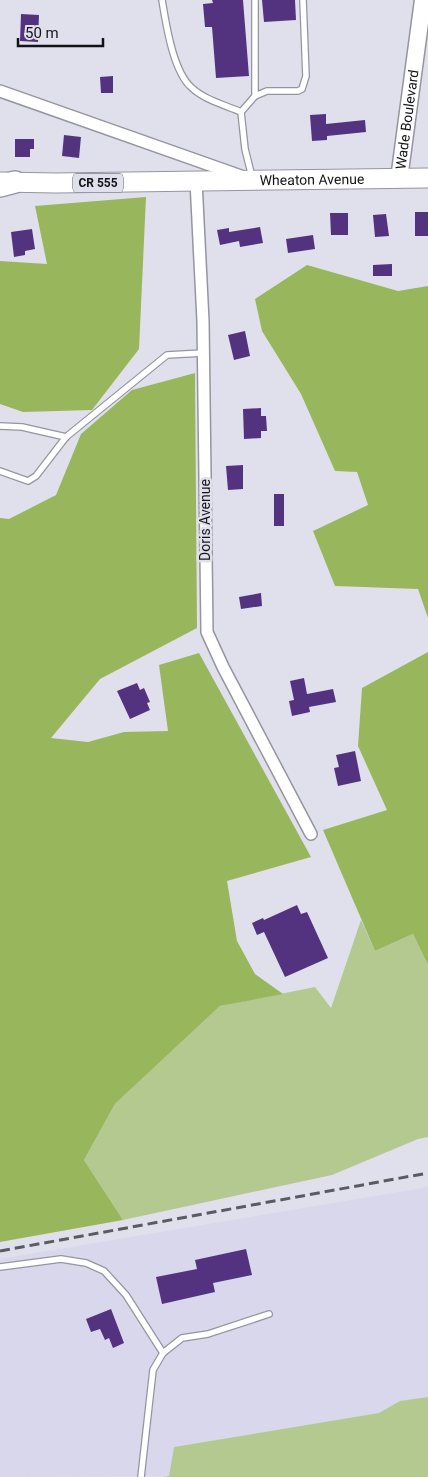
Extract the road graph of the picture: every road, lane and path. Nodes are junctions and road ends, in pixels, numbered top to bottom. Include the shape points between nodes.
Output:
1 (162, 0) edge
2 (255, 0) edge
3 (303, 0) edge
4 (423, 0) edge
5 (0, 92) edge
6 (255, 96) junction
7 (241, 112) junction
8 (399, 178) junction
9 (428, 178) edge
10 (252, 180) junction
11 (196, 181) junction
12 (5, 183) edge
13 (203, 353) junction
14 (0, 426) edge
15 (66, 437) junction
16 (0, 471) edge
17 (311, 834) dead end
18 (0, 1267) edge
19 (269, 1314) dead end
20 (163, 1352) junction
21 (141, 1477) edge

1 - 7 lane via 169,36 184,80 193,89
2 - 6 lane
3 - 6 lane via 306,76 302,89 267,91
4 - 8 main road, Wade Boulevard
5 - 10 street
6 - 7 lane
7 - 10 lane
8 - 9 main road, Wheaton Avenue / CR 555
8 - 10 main road, Wheaton Avenue / CR 555
10 - 11 main road, Wheaton Avenue / CR 555
11 - 12 main road, CR 555
11 - 13 street, Doris Avenue
13 - 15 lane via 167,355
13 - 17 street, Doris Avenue via 207,632
14 - 15 lane via 22,427
15 - 16 lane via 36,476 28,480
18 - 20 lane via 61,1259 86,1263 104,1271 126,1295
19 - 20 lane via 208,1334 182,1338
20 - 21 lane via 153,1370

